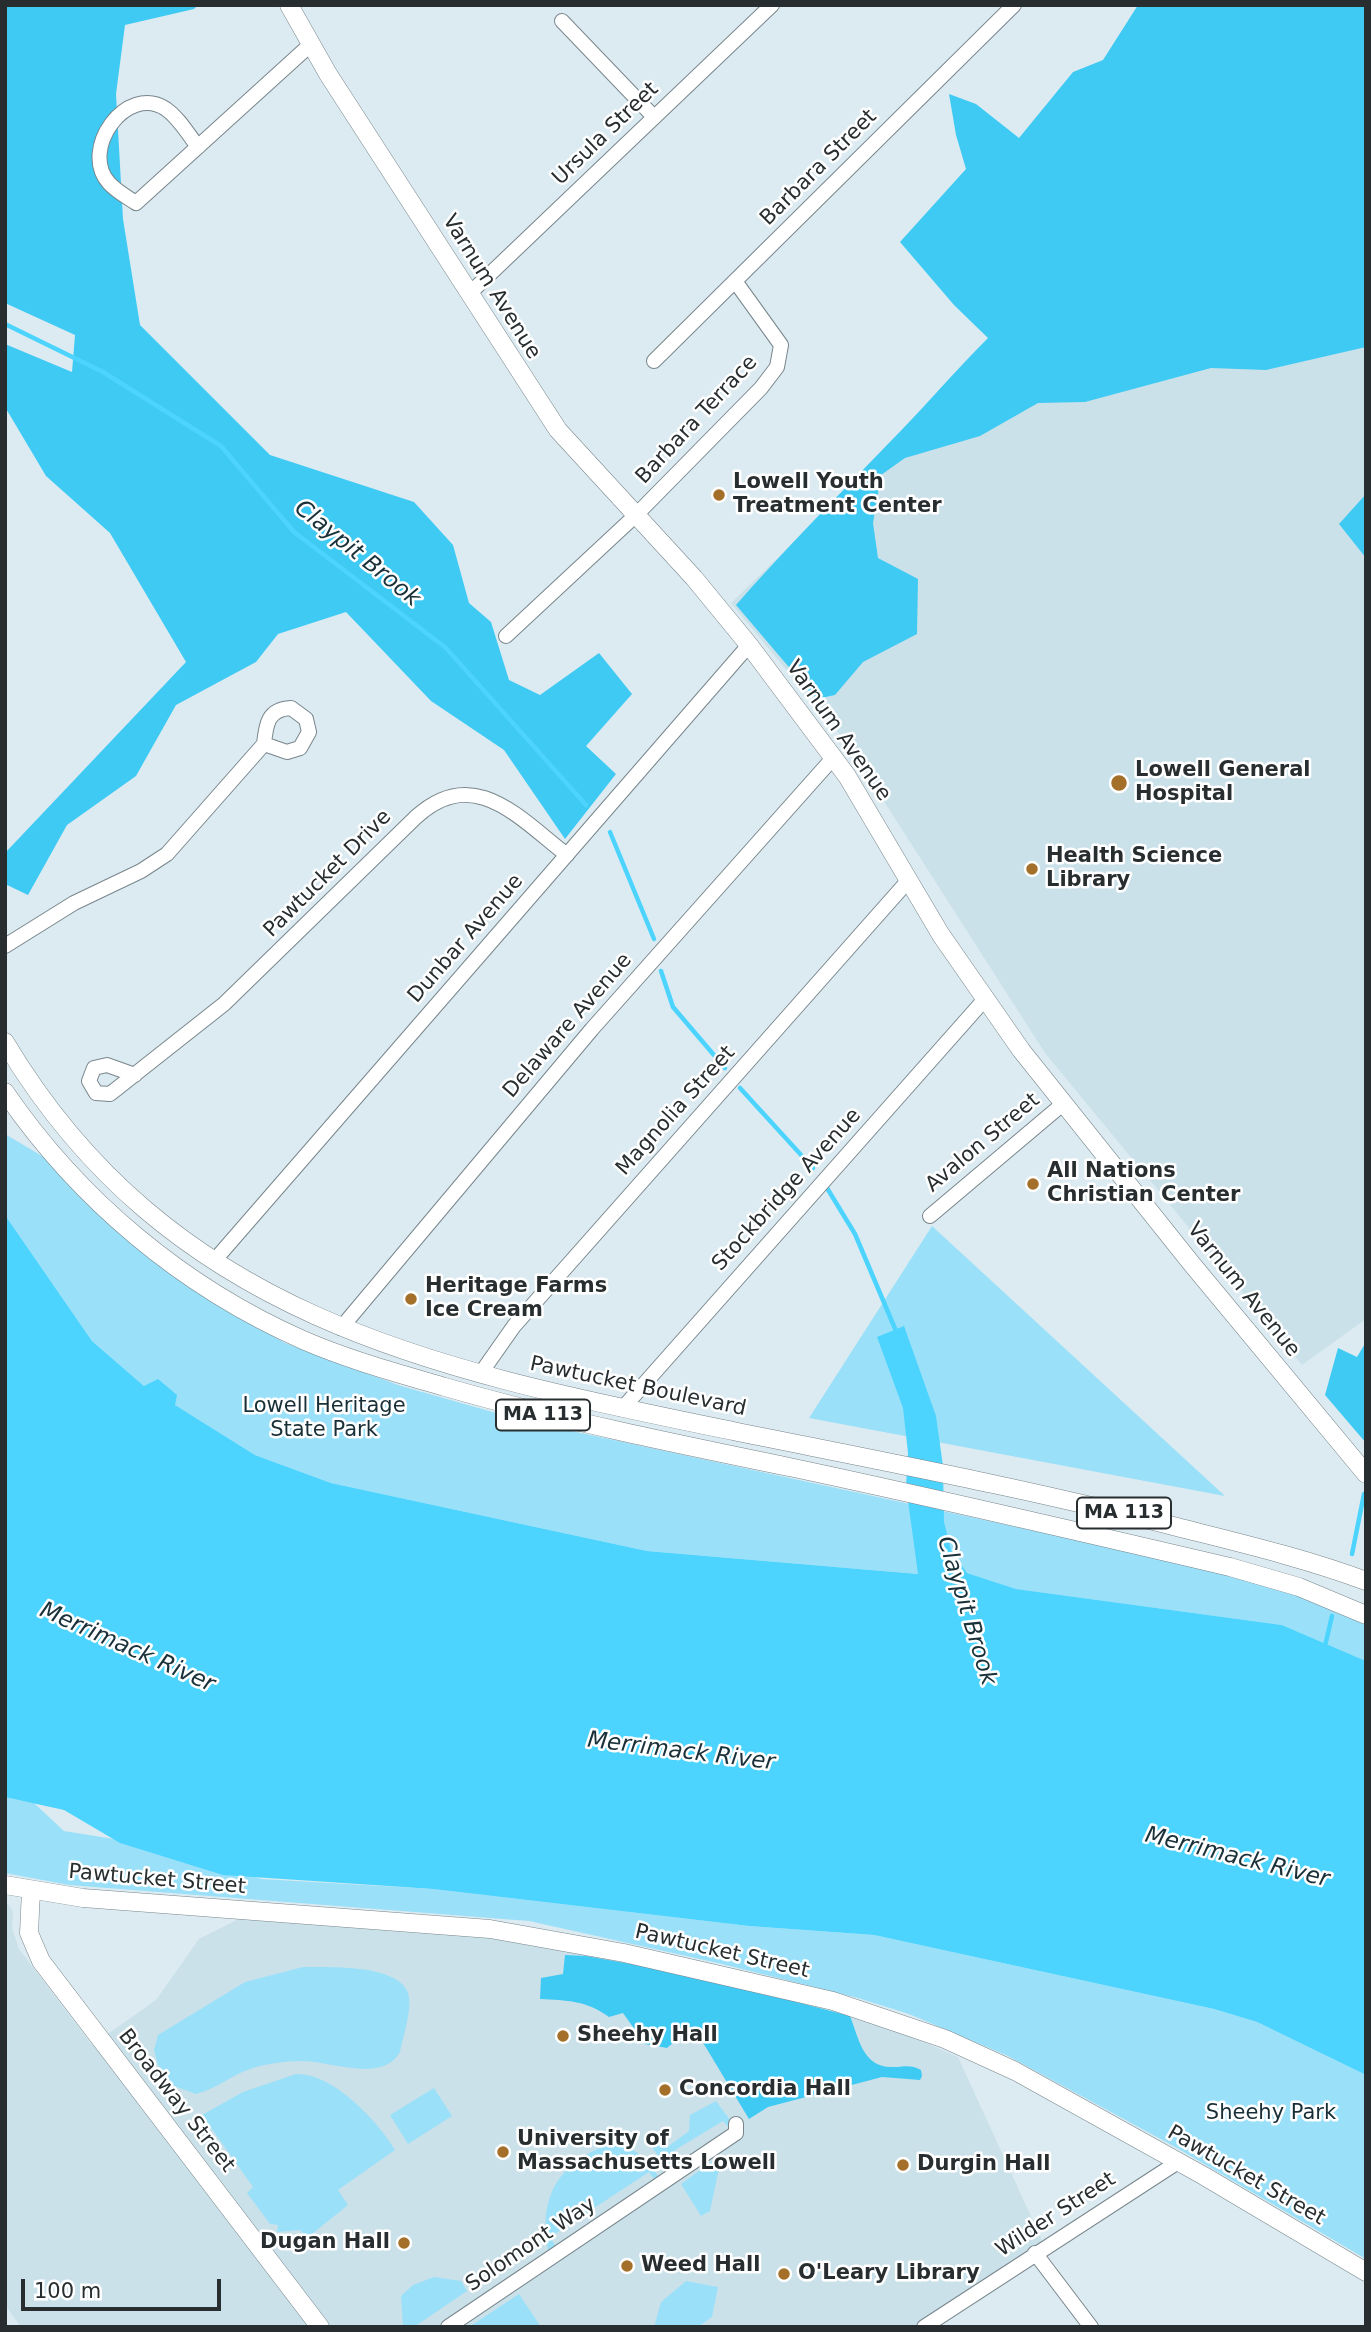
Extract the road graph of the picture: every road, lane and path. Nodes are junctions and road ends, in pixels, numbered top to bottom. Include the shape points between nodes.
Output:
1 (289, 5) edge
2 (772, 5) edge
3 (1014, 5) edge
4 (562, 21) dead end
5 (310, 45) junction
6 (654, 117) junction
7 (198, 147) junction
8 (735, 281) junction
9 (469, 294) junction
10 (654, 361) dead end
11 (636, 515) junction
12 (506, 636) dead end
13 (749, 645) junction
14 (264, 744) dead end
15 (834, 757) junction
16 (566, 855) junction
17 (907, 882) junction
18 (5, 946) edge
19 (985, 999) junction
20 (5, 1042) edge
21 (135, 1075) dead end
22 (5, 1092) edge
23 (1063, 1103) junction
24 (930, 1216) dead end
25 (214, 1261) junction
26 (341, 1328) junction
27 (481, 1373) junction
28 (622, 1409) junction
29 (1366, 1474) edge
30 (1366, 1581) edge
31 (1366, 1615) edge
32 (5, 1885) edge
33 (32, 1891) junction
34 (736, 2124) dead end
35 (1178, 2162) junction
36 (1035, 2253) junction
37 (1366, 2272) edge
38 (320, 2327) edge
39 (448, 2327) edge
40 (924, 2327) edge
41 (1091, 2327) edge

1 - 5 main road, Varnum Avenue
2 - 6 street, Ursula Street
3 - 8 street, Barbara Street
4 - 6 street
5 - 7 street
5 - 9 main road, Varnum Avenue
6 - 9 street, Ursula Street
7 - 7 street via 135,203 108,182 99,149 104,134 122,112 150,104 178,120
8 - 10 street, Barbara Street
8 - 11 street, Barbara Terrace via 781,345 777,367
9 - 11 main road, Varnum Avenue via 558,430
11 - 12 street, Barbara Terrace
11 - 13 main road, Varnum Avenue
13 - 15 main road, Varnum Avenue
13 - 16 street, Dunbar Avenue
14 - 18 street via 167,854
15 - 17 main road, Varnum Avenue
15 - 26 street, Delaware Avenue via 592,1028
16 - 21 street, Pawtucket Drive via 483,795 459,794 436,801 243,987
16 - 25 street, Dunbar Avenue
17 - 19 main road, Varnum Avenue
17 - 27 street, Magnolia Street via 523,1315
19 - 23 main road, Varnum Avenue
19 - 28 street, Stockbridge Avenue
20 - 25 main road, Pawtucket Boulevard / MA 113 via 58,1119 92,1158 146,1211
22 - 31 main road, MA 113 via 44,1145 131,1232 220,1297 305,1340 413,1378 545,1415 1230,1567 1299,1587
23 - 24 street, Avalon Street
23 - 29 main road, Varnum Avenue
25 - 26 main road, Pawtucket Boulevard / MA 113 via 260,1290
26 - 27 main road, Pawtucket Boulevard / MA 113
27 - 28 main road, Pawtucket Boulevard / MA 113
28 - 30 main road, Pawtucket Boulevard / MA 113 via 1119,1512 1279,1553
32 - 33 main road, Pawtucket Street
33 - 35 main road, Pawtucket Street via 490,1929 717,1973 833,2001 945,2039 1015,2071
33 - 38 main road, Broadway Street via 29,1933 41,1961
34 - 39 street, Solomont Way via 736,2133
35 - 36 street, Wilder Street
35 - 37 main road, Pawtucket Street
36 - 40 street, Wilder Street
36 - 41 street

